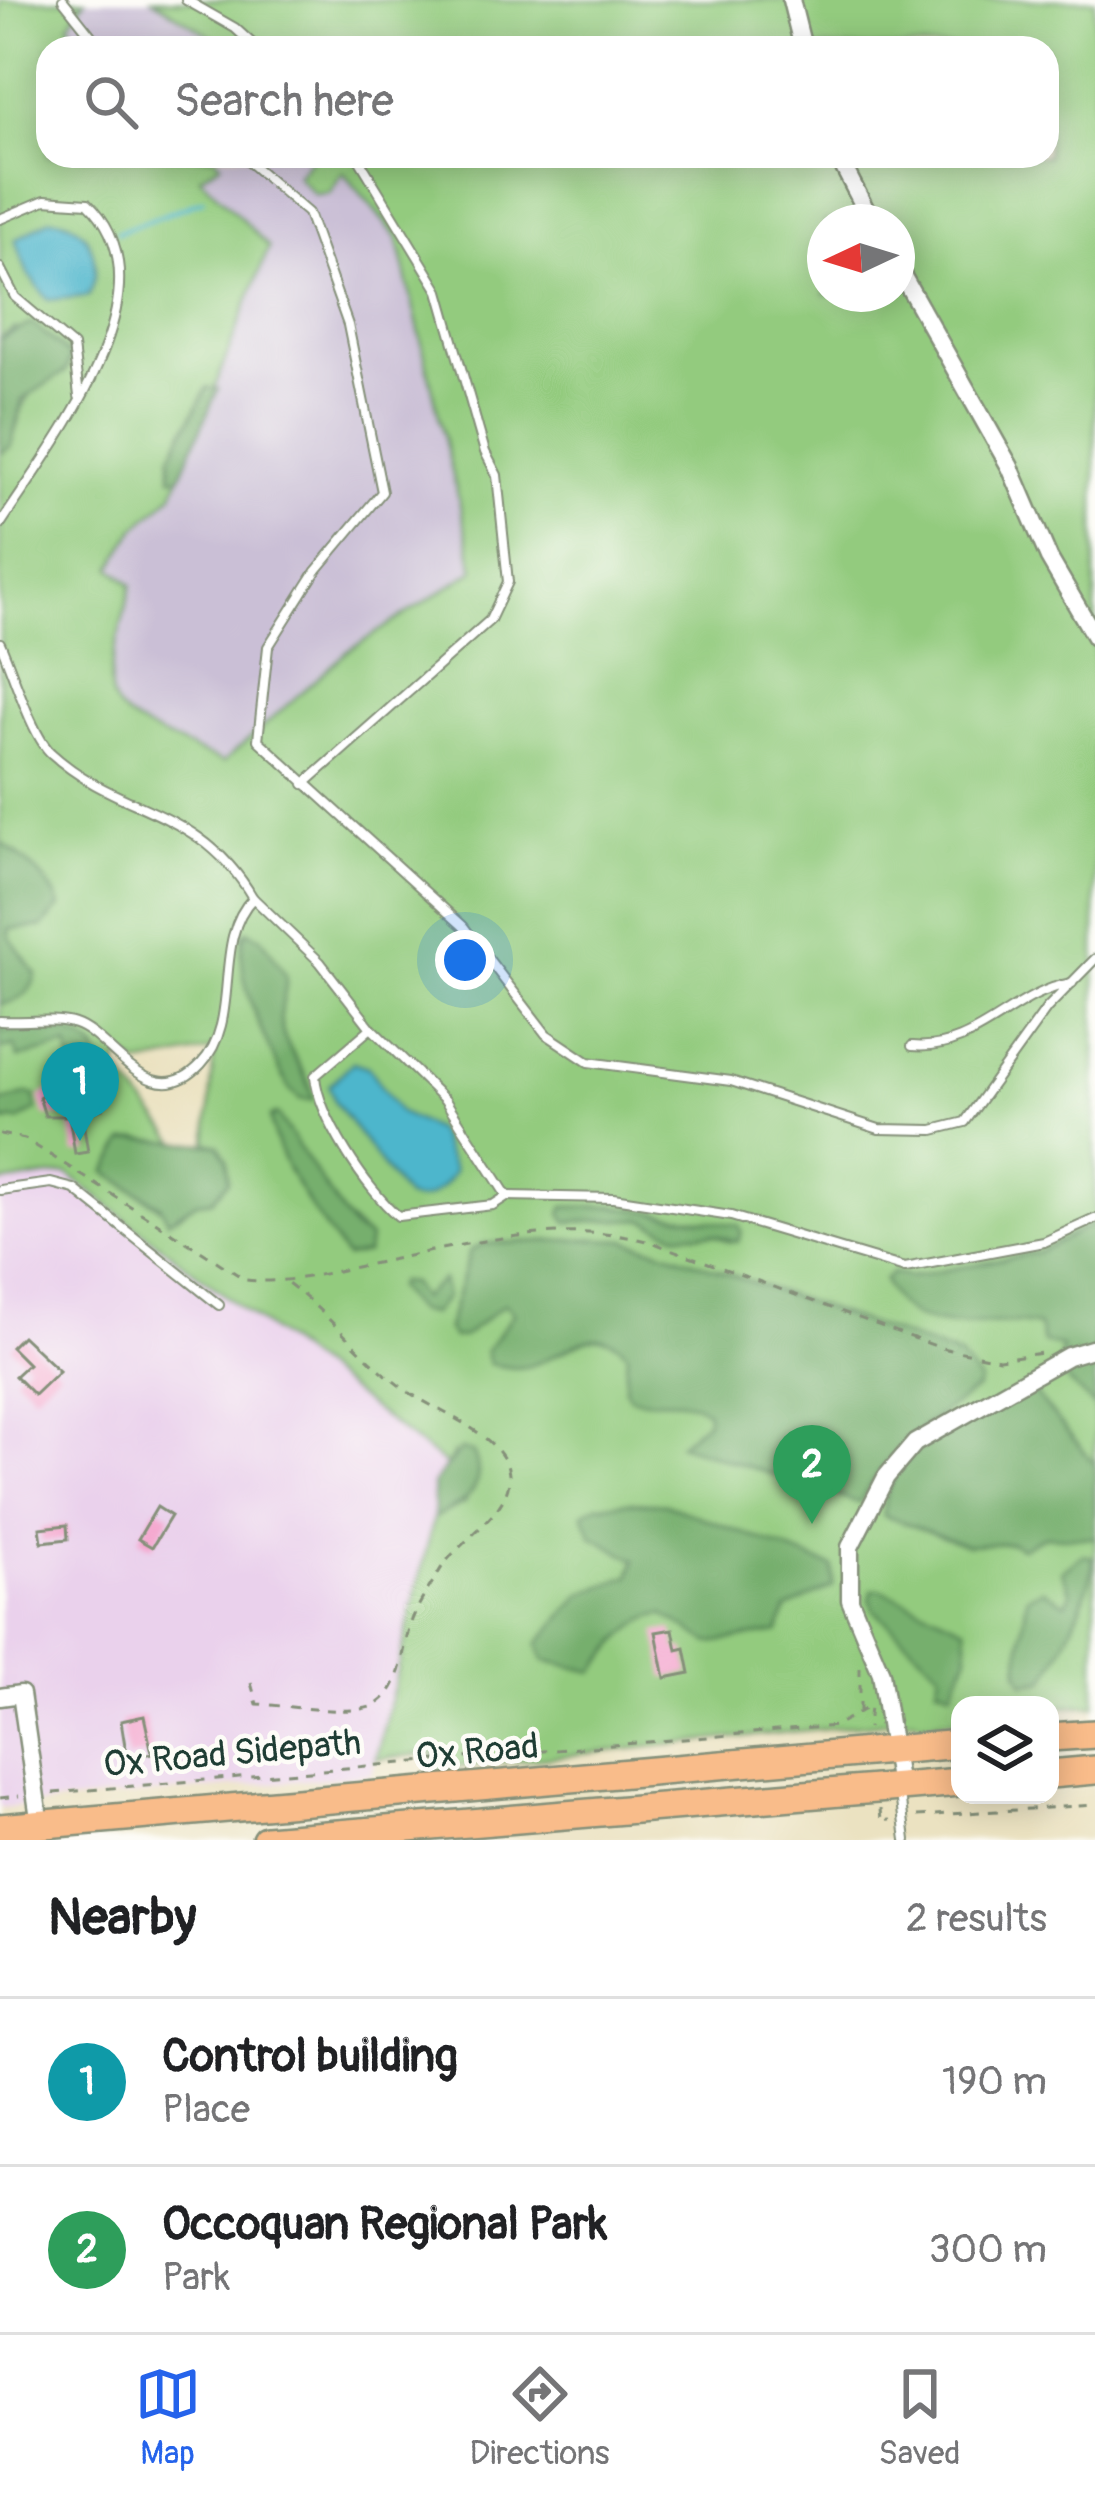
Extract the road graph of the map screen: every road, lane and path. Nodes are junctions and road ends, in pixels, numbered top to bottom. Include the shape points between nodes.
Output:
1 (63, 0) edge
2 (186, 0) edge
3 (791, 0) edge
4 (91, 36) edge
5 (239, 36) edge
6 (800, 36) edge
7 (256, 168) edge
8 (364, 168) edge
9 (844, 168) edge
10 (863, 204) edge
11 (0, 219) edge
12 (0, 268) edge
13 (915, 298) edge
14 (80, 396) junction
15 (0, 525) edge
16 (1095, 637) edge
17 (0, 643) edge
18 (304, 784) junction
19 (253, 898) junction
20 (1095, 959) edge
21 (1072, 983) junction
22 (0, 1022) edge
23 (371, 1028) junction
24 (912, 1046) dead end
25 (0, 1134) edge
26 (0, 1190) edge
27 (507, 1196) junction
28 (1095, 1219) edge
29 (286, 1282) junction
30 (219, 1305) dead end
31 (1095, 1348) edge
32 (1035, 1361) dead end
33 (860, 1655) dead end
34 (251, 1683) dead end
35 (0, 1697) edge
36 (860, 1713) junction
37 (868, 1729) dead end
38 (1095, 1734) edge
39 (1059, 1736) edge
40 (951, 1745) edge
41 (895, 1750) junction
42 (1095, 1770) edge
43 (1059, 1773) edge
44 (951, 1783) edge
45 (899, 1787) junction
46 (37, 1794) junction
47 (0, 1798) edge
48 (1095, 1805) edge
49 (927, 1815) dead end
50 (40, 1825) junction
51 (0, 1828) edge
52 (266, 1840) edge
53 (906, 1840) edge

1 - 4 lane
2 - 5 lane
3 - 6 street
7 - 18 lane via 308,213 348,325 382,492 316,571 268,647 258,740
8 - 18 lane via 439,291 497,475 508,582 490,620
9 - 10 street
11 - 14 lane via 64,197 88,203 104,228 120,303
12 - 14 lane via 15,297 73,346
13 - 16 street
14 - 15 lane
17 - 19 lane via 48,751 187,825 234,865
18 - 21 lane via 463,926 546,1034 588,1062 731,1081 879,1129 933,1130 965,1122
19 - 22 lane via 238,913 215,1035 201,1064 175,1078 145,1078 76,1024
19 - 23 lane via 320,962
20 - 21 lane
21 - 24 lane via 1034,992 945,1046
23 - 27 lane via 445,1100
23 - 27 lane via 315,1076 317,1101 379,1201 398,1216 493,1205
25 - 29 path via 56,1157 232,1274
26 - 30 lane via 51,1183 74,1189
27 - 28 lane via 613,1198 730,1216 905,1268 1044,1242
29 - 32 path via 511,1235 619,1236 941,1348 998,1359 1048,1353
29 - 34 path via 377,1369 498,1451 508,1483 489,1519 434,1580 412,1619 396,1680 378,1703 256,1704
31 - 41 street via 915,1443 860,1524 847,1585 881,1672
33 - 36 path
35 - 46 street via 22,1694
36 - 37 path via 870,1706
36 - 46 path, Ox Road Sidepath via 835,1726
38 - 39 highway
40 - 41 highway, Ox Road
41 - 45 street
41 - 50 highway, Ox Road
42 - 43 highway
44 - 45 highway, Ox Road
45 - 52 highway, Ox Road
45 - 53 lane
46 - 47 path, Ox Road Sidepath
46 - 50 street
48 - 49 path
50 - 51 highway, Ox Road

